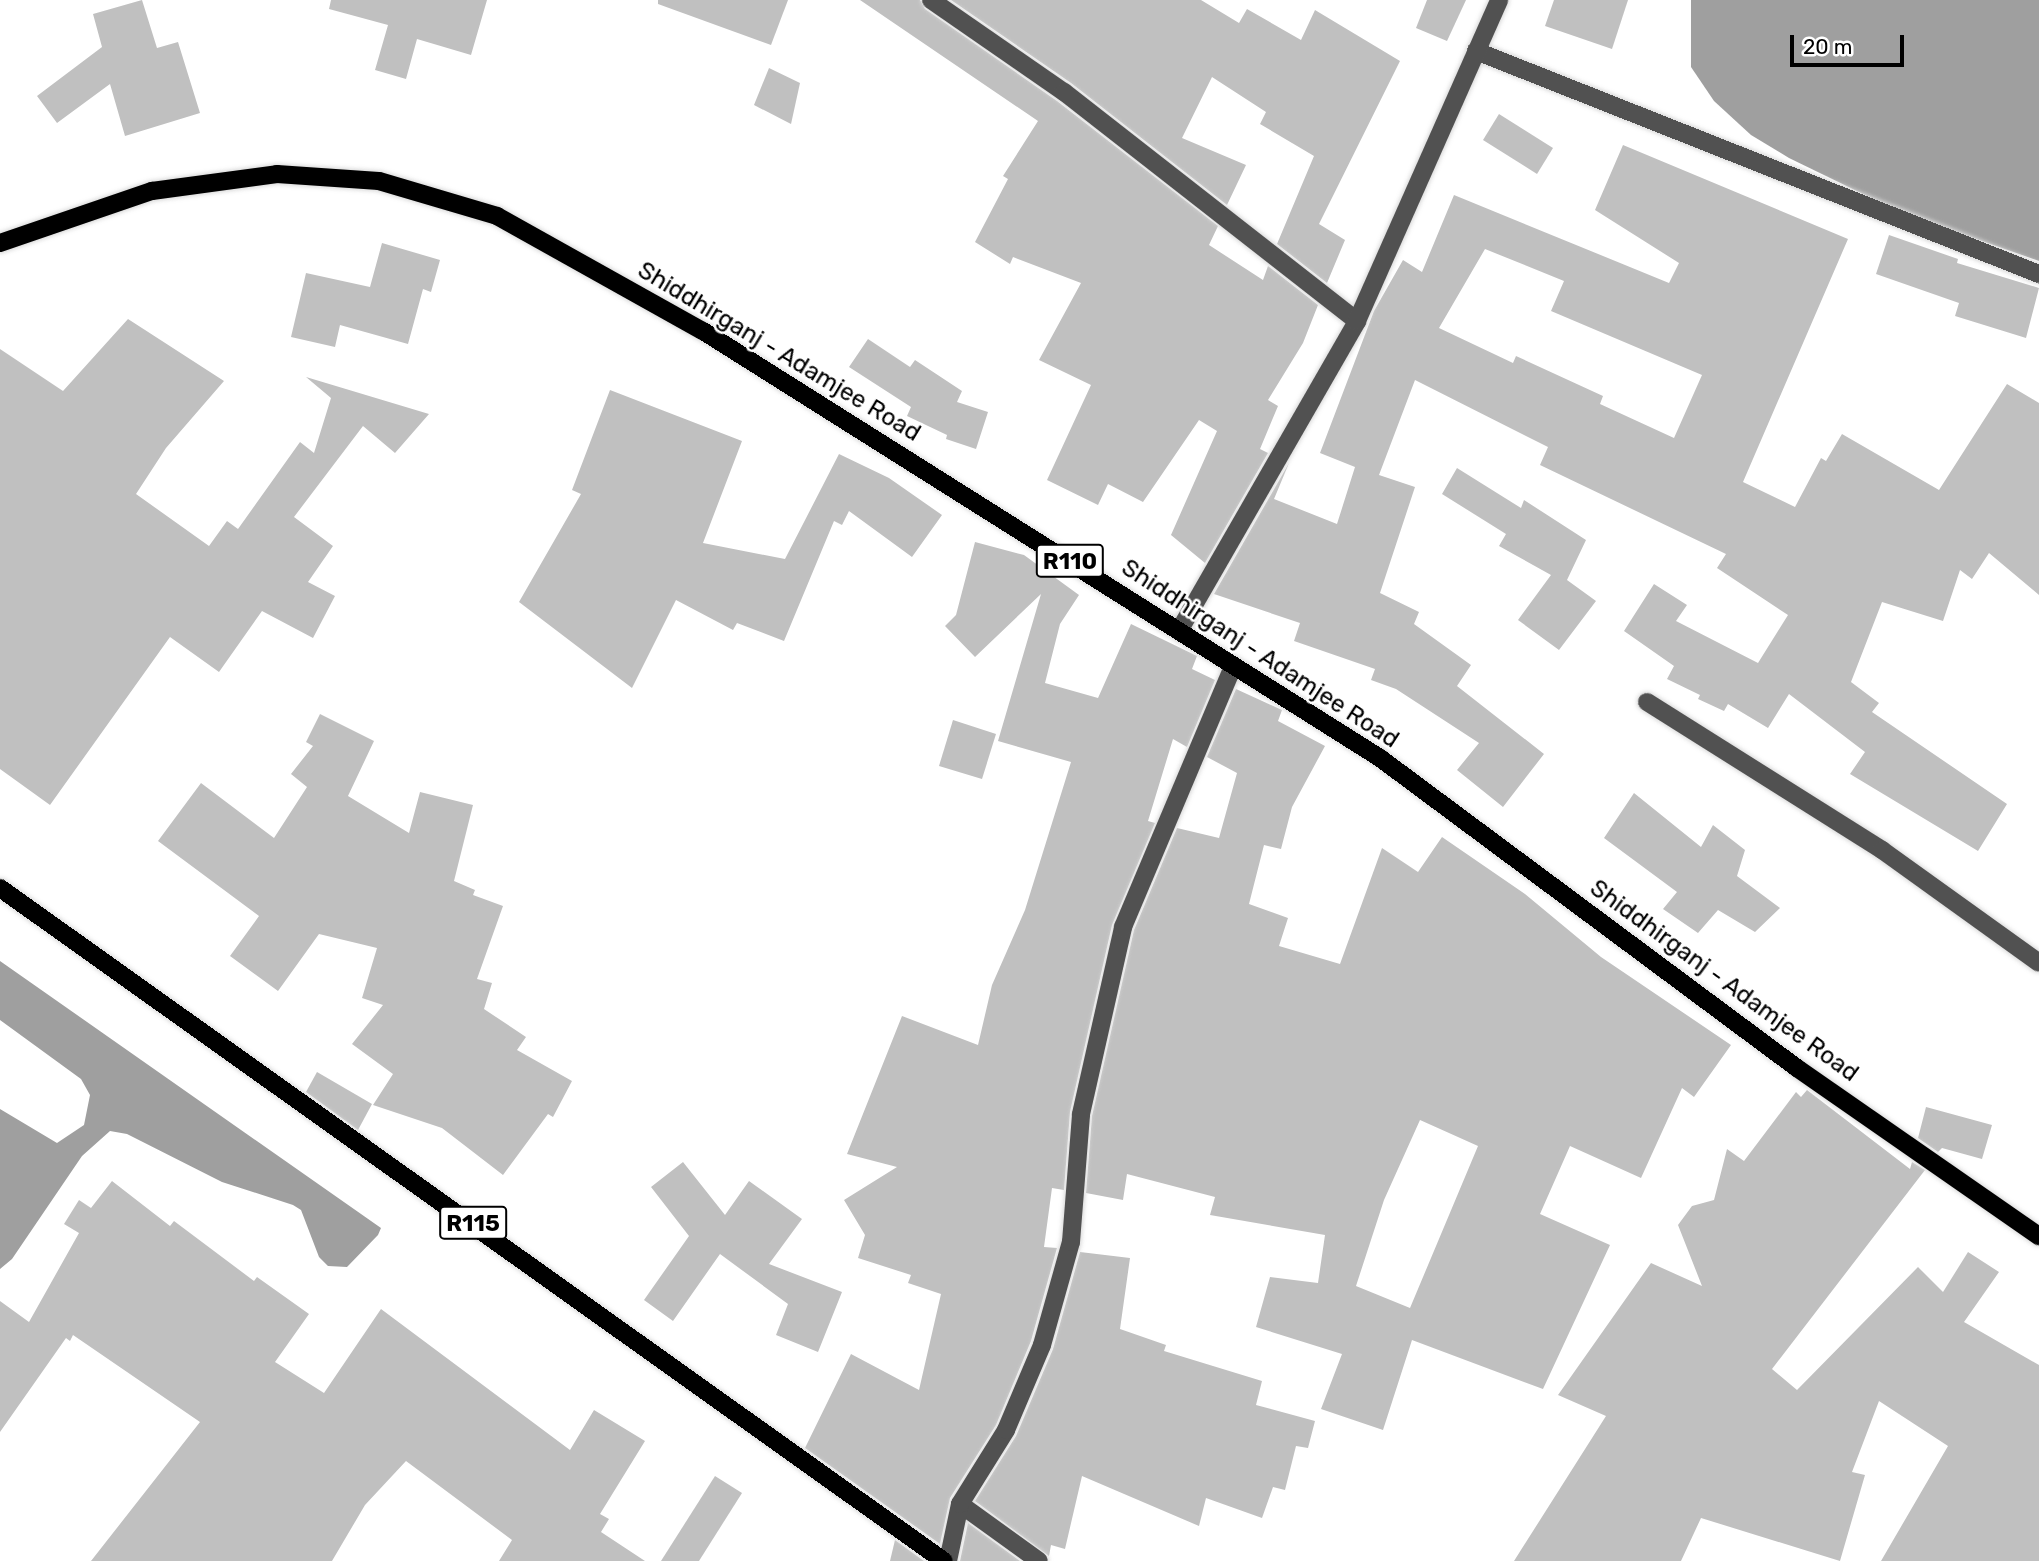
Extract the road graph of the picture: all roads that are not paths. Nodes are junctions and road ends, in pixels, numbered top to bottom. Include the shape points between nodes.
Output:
1 (931, 0) edge
2 (1499, 0) edge
3 (1476, 51) junction
4 (0, 243) edge
5 (2039, 274) edge
6 (1357, 321) junction
7 (1179, 631) junction
8 (1233, 666) junction
9 (1647, 702) dead end
10 (0, 888) edge
11 (2039, 963) edge
12 (2039, 1236) edge
13 (960, 1504) junction
14 (946, 1561) edge
15 (1039, 1561) edge

1 - 6 street via 1065,92
2 - 3 street
3 - 5 street
3 - 6 street
4 - 7 main road, Shiddhirganj - Adamjee Road / R110 via 152,191 226,178 324,176 423,191 497,216 703,331
6 - 7 street
7 - 8 main road, Shiddhirganj - Adamjee Road / R110
8 - 12 main road, Shiddhirganj - Adamjee Road / R110 via 1380,758 1797,1068
8 - 13 street via 1123,927 1081,1114 1071,1242 1042,1345 1006,1430
9 - 11 street via 1882,850
10 - 14 main road, R115
13 - 14 street
13 - 15 street

